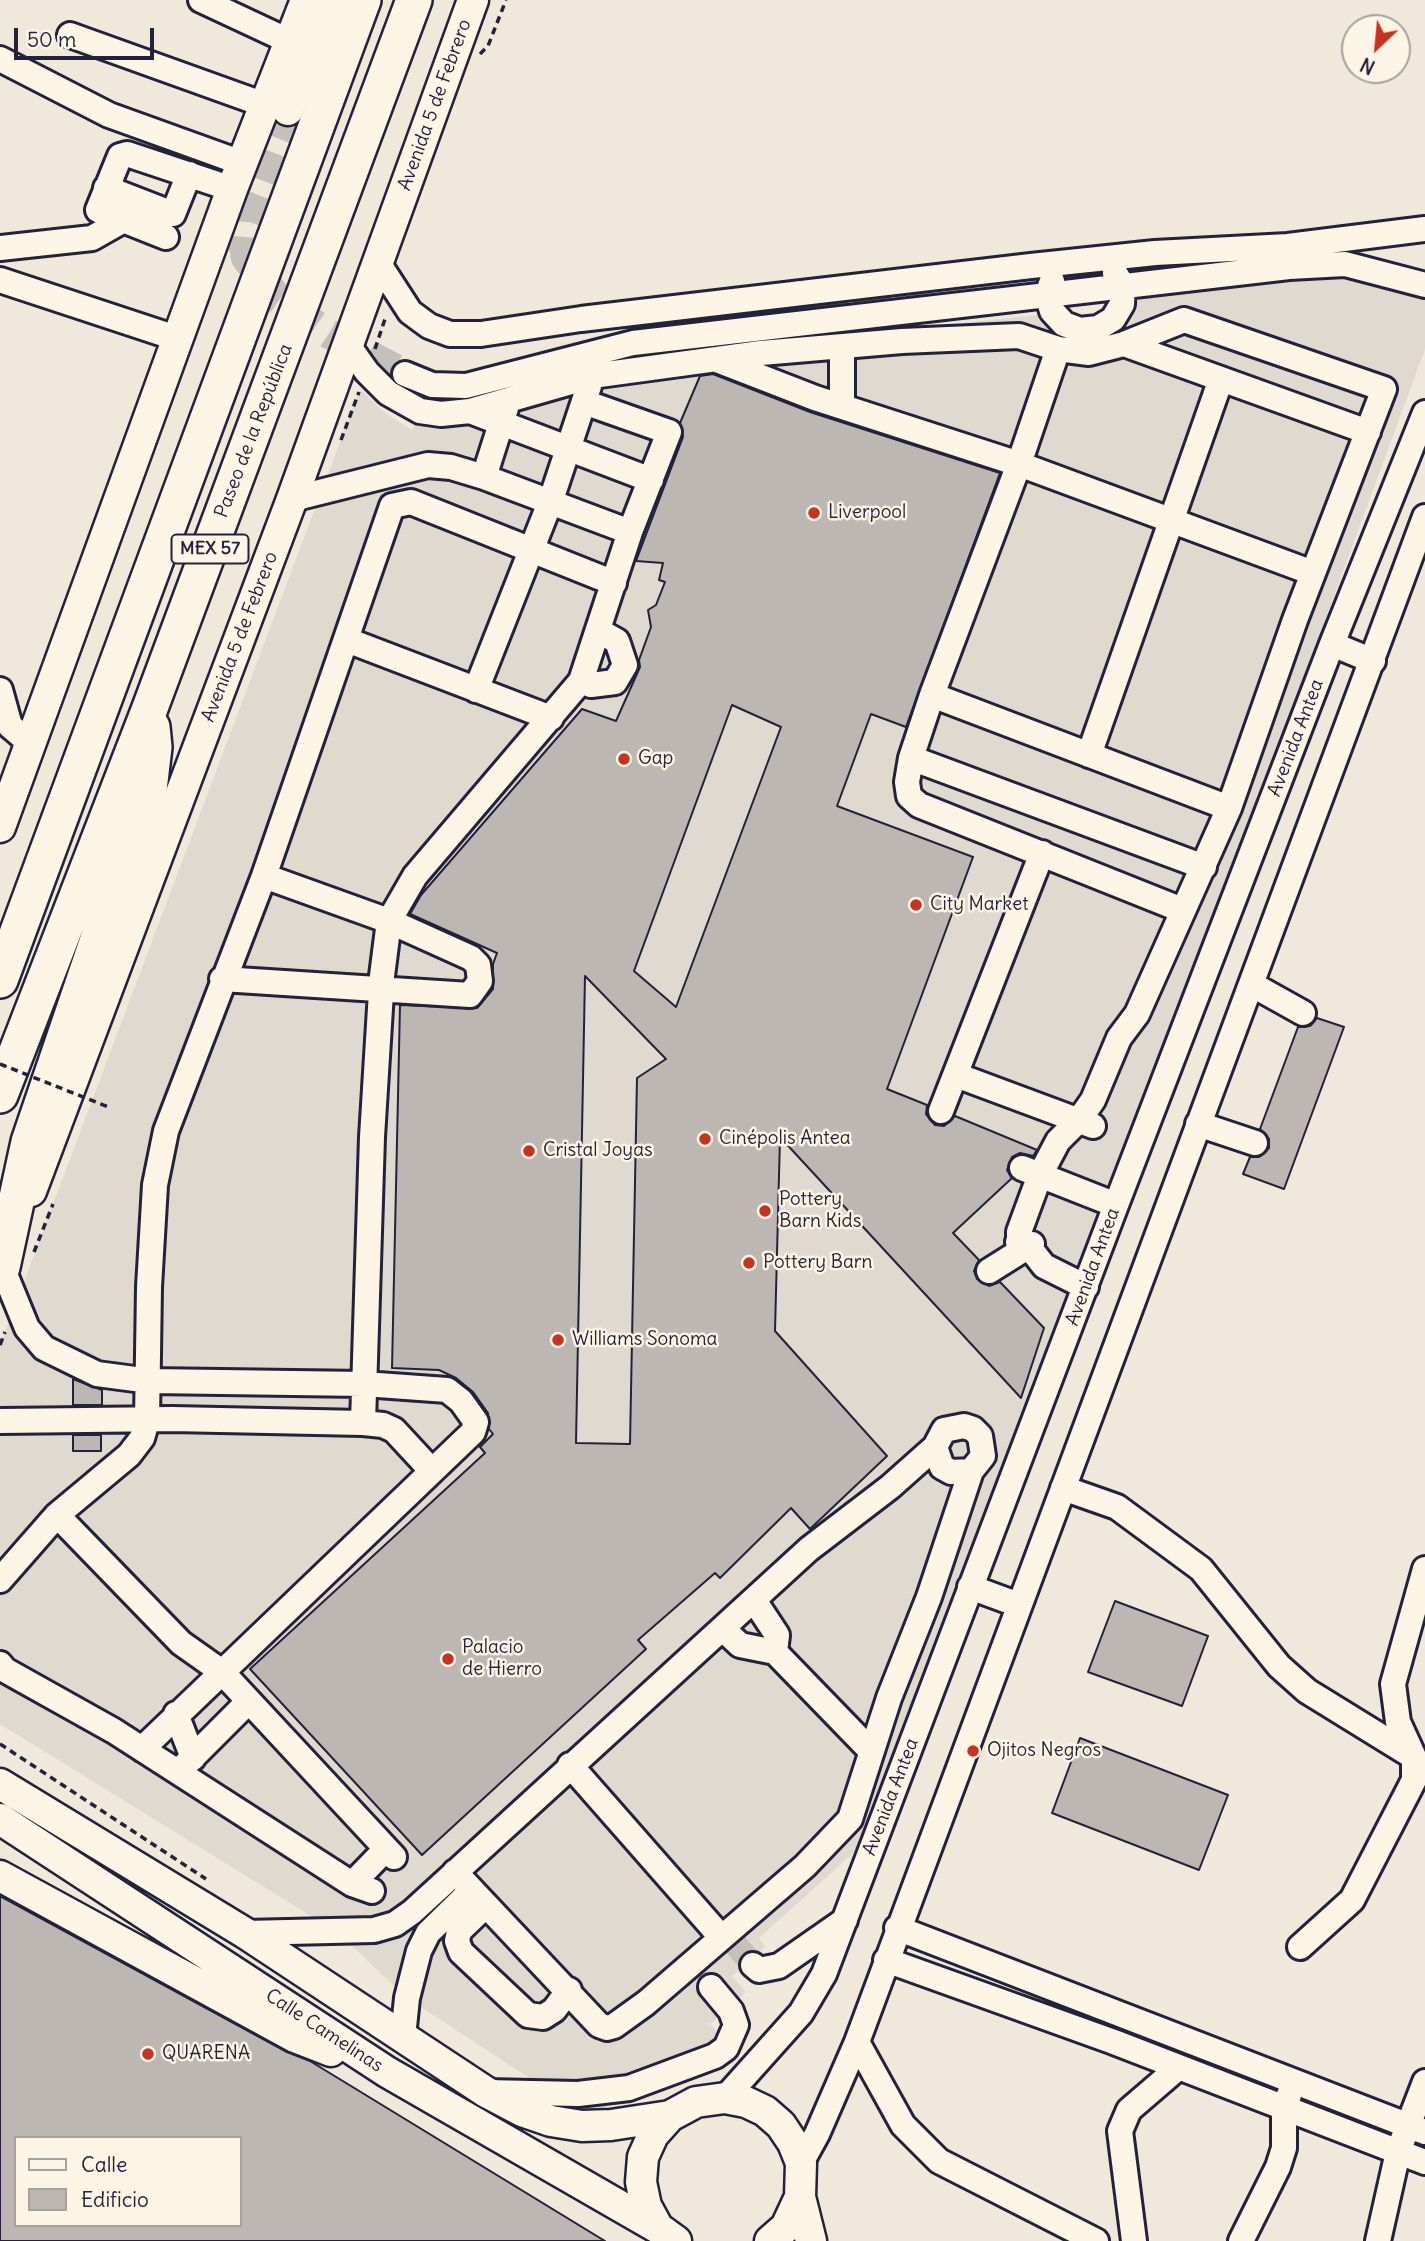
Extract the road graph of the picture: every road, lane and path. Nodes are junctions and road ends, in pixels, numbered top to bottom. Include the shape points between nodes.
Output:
1 (201, 0) edge
2 (306, 0) edge
3 (332, 0) edge
4 (363, 0) edge
5 (414, 0) edge
6 (439, 0) edge
7 (473, 0) edge
8 (70, 35) dead end
9 (291, 42) junction
10 (0, 59) edge
11 (277, 108) junction
12 (189, 174) junction
13 (237, 176) junction
14 (106, 188) junction
15 (122, 221) junction
16 (1425, 229) edge
17 (166, 237) dead end
18 (327, 238) junction
19 (6, 248) edge
20 (1289, 256) junction
21 (1107, 260) junction
22 (377, 261) junction
23 (1059, 264) junction
24 (6, 282) edge
25 (1425, 285) edge
26 (1123, 286) junction
27 (1047, 294) junction
28 (179, 339) junction
29 (1124, 344) junction
30 (348, 345) junction
31 (842, 348) junction
32 (1058, 348) junction
33 (715, 359) junction
34 (405, 374) tunnel mouth
35 (592, 376) junction
36 (1221, 379) junction
37 (584, 402) junction
38 (842, 406) junction
39 (505, 412) junction
40 (1425, 413) edge
41 (1368, 432) junction
42 (569, 449) junction
43 (1019, 464) junction
44 (484, 477) junction
45 (651, 480) junction
46 (292, 499) junction
47 (551, 500) junction
48 (1425, 517) edge
49 (1171, 520) junction
50 (631, 531) junction
51 (532, 549) junction
52 (1313, 573) junction
53 (614, 583) junction
54 (598, 631) junction
55 (347, 640) junction
56 (1332, 644) junction
57 (1373, 661) junction
58 (581, 681) junction
59 (0, 690) edge
60 (477, 690) junction
61 (932, 695) junction
62 (150, 708) junction
63 (551, 718) junction
64 (30, 743) junction
65 (1089, 755) junction
66 (911, 758) junction
67 (6, 791) edge
68 (1229, 808) junction
69 (0, 827) edge
70 (1214, 843) junction
71 (1042, 853) junction
72 (1251, 856) junction
73 (1204, 867) junction
74 (264, 876) junction
75 (1182, 910) junction
76 (389, 921) junction
77 (222, 979) junction
78 (0, 980) edge
79 (1251, 984) junction
80 (381, 991) junction
81 (1303, 1013) dead end
82 (0, 1064) edge
83 (956, 1075) junction
84 (0, 1095) edge
85 (111, 1108) dead end
86 (941, 1111) dead end
87 (1086, 1123) junction
88 (1198, 1124) junction
89 (1255, 1143) dead end
90 (1038, 1175) junction
91 (1116, 1205) junction
92 (1022, 1247) junction
93 (1, 1269) edge
94 (989, 1270) dead end
95 (1086, 1287) junction
96 (150, 1381) junction
97 (364, 1384) junction
98 (0, 1421) edge
99 (148, 1421) junction
100 (363, 1423) junction
101 (935, 1447) junction
102 (432, 1471) junction
103 (971, 1471) junction
104 (1063, 1488) junction
105 (57, 1515) junction
106 (1425, 1569) edge
107 (0, 1580) edge
108 (971, 1587) junction
109 (754, 1600) junction
110 (1019, 1605) junction
111 (723, 1629) junction
112 (775, 1652) junction
113 (0, 1664) edge
114 (222, 1672) junction
115 (249, 1701) junction
116 (176, 1714) junction
117 (0, 1744) edge
118 (142, 1749) junction
119 (871, 1751) junction
120 (1414, 1757) junction
121 (186, 1765) junction
122 (570, 1765) junction
123 (0, 1769) edge
124 (0, 1784) edge
125 (0, 1819) edge
126 (0, 1876) edge
127 (215, 1885) dead end
128 (471, 1889) junction
129 (845, 1920) junction
130 (897, 1928) junction
131 (245, 1933) junction
132 (721, 1937) junction
133 (1300, 1947) dead end
134 (886, 1960) junction
135 (753, 1965) dead end
136 (710, 1987) dead end
137 (569, 1990) junction
138 (1125, 2015) junction
139 (404, 2037) junction
140 (857, 2042) junction
141 (1114, 2042) junction
142 (1179, 2067) junction
143 (387, 2072) junction
144 (1294, 2081) junction
145 (1425, 2082) edge
146 (486, 2092) junction
147 (725, 2098) junction
148 (1284, 2108) junction
149 (670, 2116) junction
150 (1417, 2129) edge
151 (1398, 2152) junction
152 (801, 2162) junction
153 (1425, 2162) edge
154 (800, 2197) junction
155 (667, 2234) edge
156 (770, 2241) edge
157 (811, 2241) edge
158 (1096, 2241) edge
159 (1134, 2241) edge
160 (1241, 2241) edge
161 (1378, 2241) edge

1 - 9 street
2 - 9 main road
3 - 11 main road
4 - 78 highway, MEX 57
5 - 18 highway, Paseo de la República / MEX 57
6 - 18 highway via 375,151
7 - 22 main road, Avenida 5 de Febrero
8 - 11 street
9 - 11 main road
10 - 13 street
11 - 13 main road
12 - 13 street
12 - 14 street via 123,155
12 - 14 street via 173,214
13 - 28 main road
14 - 15 street via 98,210
15 - 17 street
15 - 19 street via 92,238
16 - 20 street
18 - 62 highway, Paseo de la República / MEX 57
19 - 24 street
20 - 21 street via 1155,253
20 - 25 street via 1345,264
20 - 26 street
21 - 23 street
21 - 26 street
22 - 23 street via 410,312 450,334 481,334
22 - 30 main road, Avenida 5 de Febrero
23 - 27 street
24 - 28 street
26 - 27 street
26 - 27 street via 1122,304 1113,319 1098,328 1080,330 1064,324 1052,311
27 - 34 street via 633,343 466,386 432,385
28 - 64 main road
29 - 32 street via 1089,353
29 - 36 street
29 - 41 street via 1184,320 1384,390
30 - 39 street via 388,393 420,411
30 - 46 main road, Avenida 5 de Febrero
31 - 32 street via 1019,336
31 - 33 street
31 - 38 street
32 - 43 street
33 - 35 street
33 - 38 street
35 - 37 street
35 - 39 street
36 - 41 street
36 - 49 street
37 - 42 street
37 - 45 street via 669,432
38 - 43 street
39 - 42 street
39 - 44 street
40 - 56 street, Avenida Antea
41 - 52 street
42 - 45 street
42 - 47 street
43 - 49 street
43 - 61 street
44 - 46 street via 428,465
44 - 47 street
45 - 50 street
46 - 93 main road, Avenida 5 de Febrero
47 - 50 street
47 - 51 street
48 - 57 street
49 - 52 street
49 - 65 street
50 - 53 street
51 - 53 street
51 - 55 street via 411,502 393,506
51 - 60 street
52 - 68 street
53 - 54 street
54 - 58 street
54 - 58 street via 617,641 625,665 615,682 592,685
55 - 60 street
55 - 74 street
56 - 57 street
56 - 72 street, Avenida Antea
57 - 79 street
58 - 63 street
59 - 64 street via 10,726
60 - 63 street
61 - 65 street
61 - 66 street
62 - 84 highway, Paseo de la República / MEX 57
62 - 93 highway via 154,747 149,790 29,1142
63 - 76 street via 415,876
64 - 67 main road
65 - 68 street
66 - 71 street via 909,796 919,805
66 - 73 street
67 - 69 main road
68 - 70 street
70 - 72 street
70 - 73 street
71 - 75 street
71 - 83 street
72 - 91 street, Avenida Antea
73 - 75 street
74 - 76 street
74 - 77 street
75 - 87 street via 1137,1014 1119,1038
76 - 80 street
76 - 80 street via 471,958 481,973 470,995
77 - 80 street
77 - 96 street via 173,1110 155,1185
79 - 81 street
79 - 88 street
80 - 97 street
82 - 85 path, bridge
83 - 86 street
83 - 87 street
87 - 90 street via 1058,1141
88 - 89 street
88 - 104 street
90 - 91 street
90 - 92 street
91 - 95 street, Avenida Antea
92 - 94 street
92 - 95 street via 1044,1266
93 - 96 street via 27,1328 44,1348 97,1374
95 - 108 street, Avenida Antea
96 - 97 street
96 - 99 street
97 - 100 street
97 - 102 street via 447,1390 471,1412 476,1422 473,1432
98 - 99 street
99 - 100 street
99 - 105 street via 129,1455
100 - 102 street via 394,1430
101 - 103 street via 942,1466 951,1472
101 - 103 street via 944,1430 973,1429 980,1436 983,1456
101 - 109 street
102 - 114 street
103 - 119 street
104 - 110 street
104 - 120 street via 1117,1507 1201,1569 1279,1666 1307,1691
105 - 107 street
105 - 114 street via 181,1643
106 - 120 street via 1393,1684 1398,1721
108 - 110 street
108 - 129 street, Avenida Antea
109 - 111 street
109 - 112 street via 777,1635
110 - 130 street
111 - 112 street via 740,1645
111 - 122 street
112 - 119 street
113 - 118 street
114 - 115 street
114 - 116 street
115 - 121 street
115 - 121 street via 390,1853 362,1888
116 - 118 street
116 - 121 street
117 - 127 path
118 - 121 street
119 - 132 street via 850,1819 805,1866
120 - 133 street via 1414,1780 1352,1900
122 - 128 street
122 - 132 street
123 - 131 main road via 216,1905
124 - 131 main road, Calle Camelinas
125 - 143 main road, Calle Camelinas
126 - 143 main road via 295,2038
128 - 131 street via 374,1930
128 - 137 street
128 - 137 street via 457,1941 461,1952 528,2015 543,2017
128 - 139 street via 428,1933 419,1951 407,1998
129 - 135 street via 779,1966 759,1970
129 - 147 street, Avenida Antea via 824,1974 802,2013
130 - 134 street
130 - 138 street
131 - 139 main road, Calle Camelinas
132 - 137 street via 614,2026 599,2025
134 - 140 street
134 - 141 street
136 - 146 street via 731,2011 736,2025 726,2048 715,2056 629,2088 578,2094
138 - 141 street
138 - 144 street
139 - 146 main road, Calle Camelinas
140 - 152 street
140 - 158 street via 903,2125 939,2161
141 - 142 street
142 - 148 street
142 - 159 street via 1129,2110 1120,2131
143 - 155 main road, Calle Camelinas
144 - 148 street
144 - 150 street
145 - 150 street
146 - 149 main road, Calle Camelinas via 522,2111 582,2126
147 - 149 main road via 696,2102
147 - 152 main road via 765,2111 788,2134
148 - 151 street
148 - 160 street via 1284,2148 1278,2167
149 - 155 main road via 653,2135 643,2157 641,2182 646,2206
150 - 151 street
151 - 153 street
151 - 161 street
152 - 154 main road
154 - 156 main road via 786,2227
154 - 157 main road

